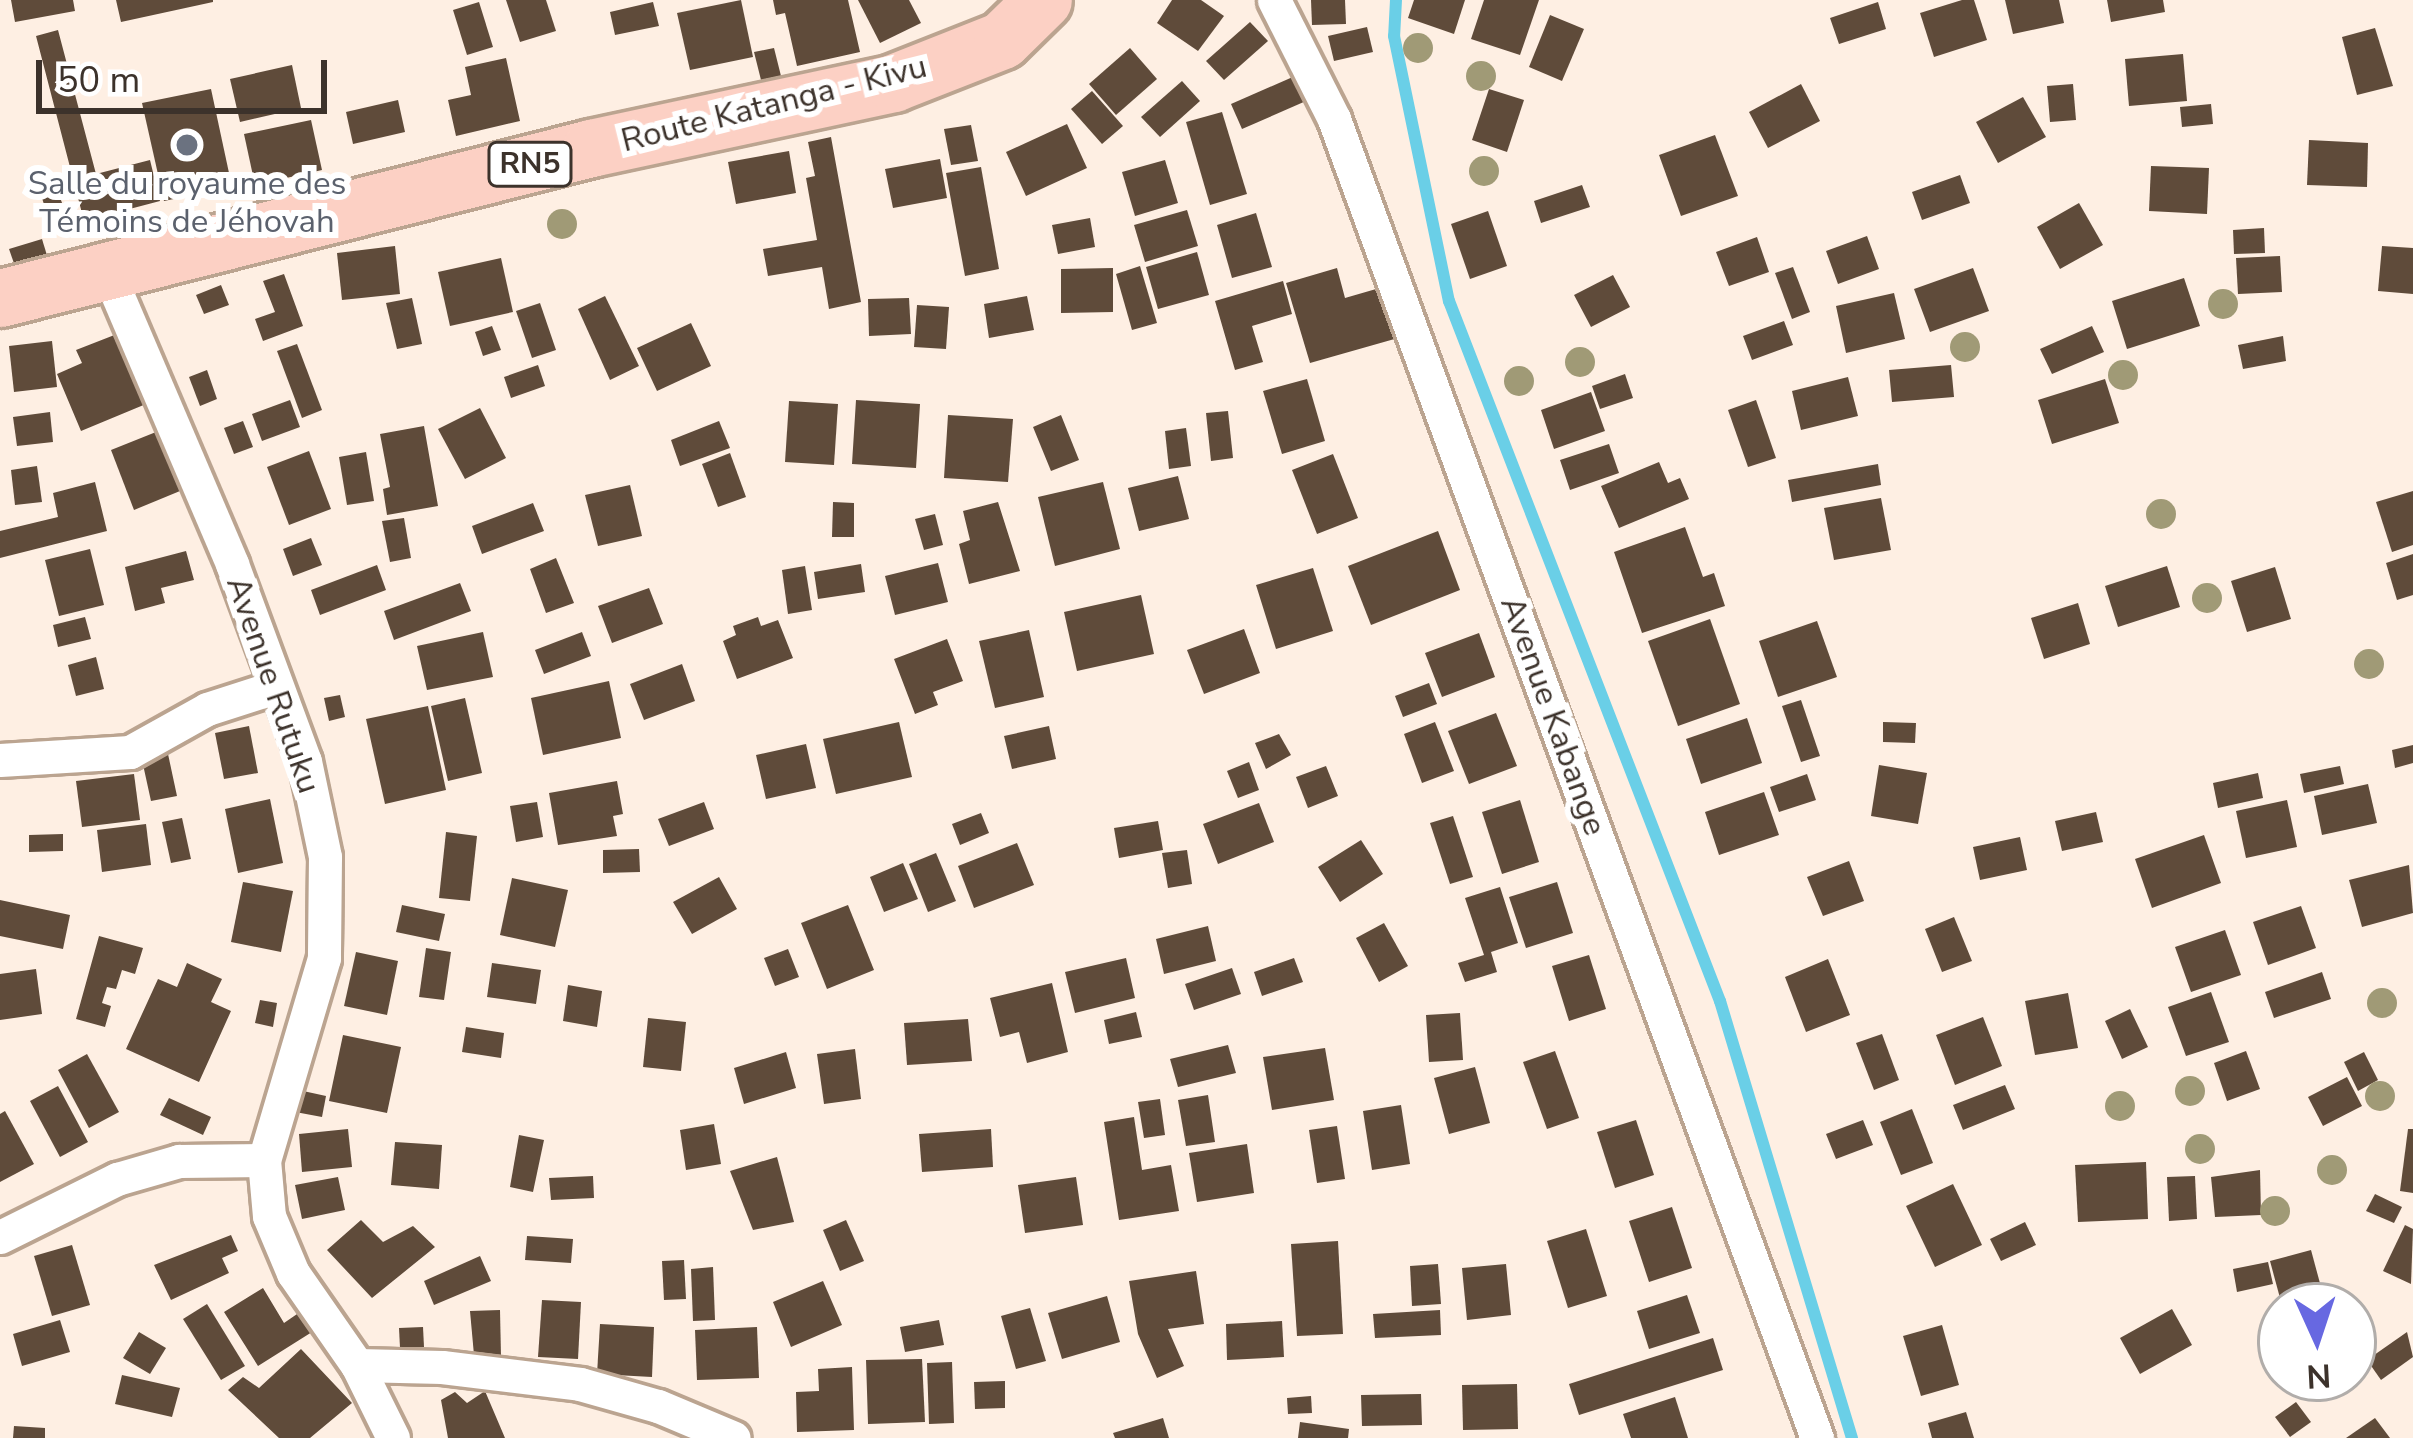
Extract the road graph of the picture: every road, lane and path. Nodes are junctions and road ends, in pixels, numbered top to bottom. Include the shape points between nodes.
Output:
1 (1042, 0) edge
2 (1274, 0) edge
3 (108, 273) junction
4 (0, 298) edge
5 (275, 687) junction
6 (0, 760) edge
7 (264, 1160) junction
8 (0, 1237) edge
9 (357, 1365) junction
10 (393, 1438) edge
11 (734, 1438) edge
12 (1817, 1438) edge

1 - 3 highway, Route Katanga - Kivu / RN5 via 1002,40 893,83 591,148
2 - 12 street, Avenue Kabange via 1334,118
3 - 4 highway, Route Katanga - Kivu / RN5
3 - 5 street, Avenue Rutuku via 232,563
5 - 6 street via 207,709 130,752
5 - 7 street, Avenue Rutuku via 305,761 325,857 324,958
7 - 8 street via 179,1161 117,1179
7 - 9 street, Avenue Rutuku via 269,1216 293,1273
9 - 10 street, Avenue Rutuku
9 - 11 street via 580,1384

